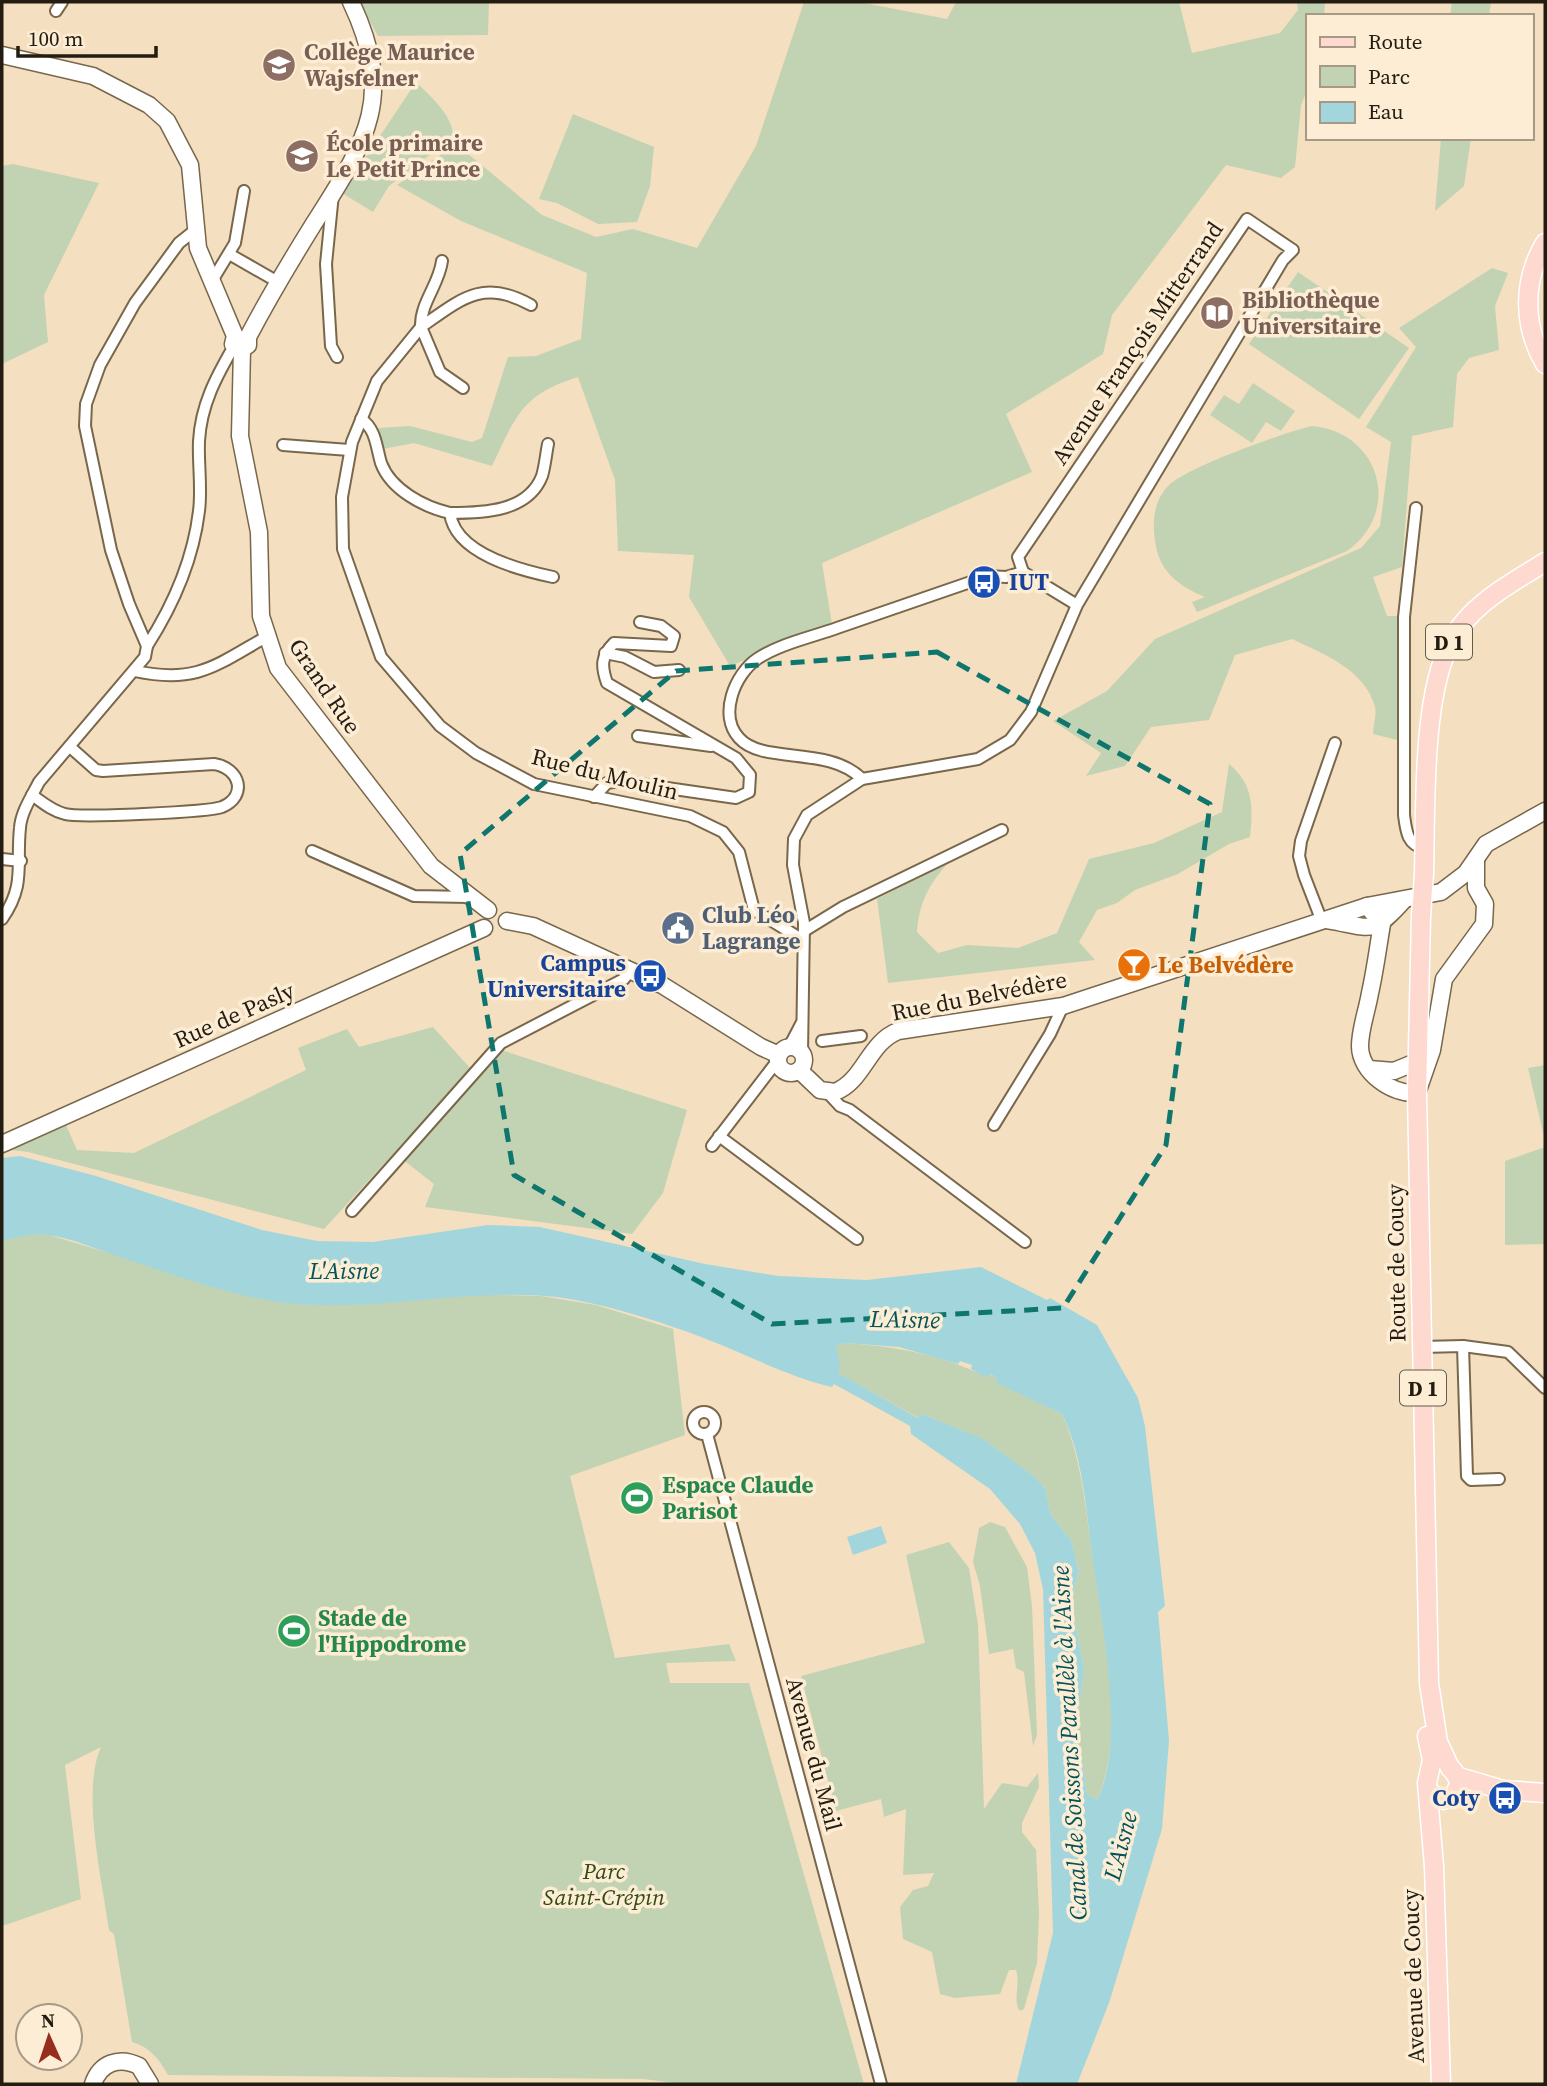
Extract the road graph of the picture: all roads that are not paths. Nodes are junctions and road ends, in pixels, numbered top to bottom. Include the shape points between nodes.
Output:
1 (351, 2) edge
2 (2, 55) edge
3 (244, 191) dead end
4 (333, 193) junction
5 (194, 231) junction
6 (1545, 243) edge
7 (229, 254) junction
8 (442, 261) dead end
9 (212, 281) junction
10 (278, 282) junction
11 (531, 305) dead end
12 (421, 327) junction
13 (240, 342) junction
14 (337, 357) dead end
15 (1545, 364) edge
16 (463, 388) dead end
17 (360, 419) junction
18 (548, 444) dead end
19 (283, 445) dead end
20 (349, 450) junction
21 (1416, 508) dead end
22 (450, 513) junction
23 (1545, 562) edge
24 (1023, 572) junction
25 (552, 577) dead end
26 (1077, 605) junction
27 (640, 622) dead end
28 (266, 637) junction
29 (147, 646) junction
30 (605, 653) junction
31 (679, 670) dead end
32 (135, 671) junction
33 (638, 736) dead end
34 (1335, 743) dead end
35 (70, 747) junction
36 (718, 748) junction
37 (862, 779) junction
38 (32, 795) junction
39 (594, 797) junction
40 (1545, 811) edge
41 (1002, 830) dead end
42 (1424, 849) junction
43 (312, 851) dead end
44 (2, 859) edge
45 (1476, 859) junction
46 (21, 861) junction
47 (1457, 882) junction
48 (1476, 888) junction
49 (469, 897) junction
50 (1403, 901) junction
51 (1367, 905) junction
52 (488, 910) junction
53 (2, 919) edge
54 (1321, 919) junction
55 (506, 921) junction
56 (1382, 924) junction
57 (484, 928) junction
58 (1362, 929) junction
59 (803, 935) junction
60 (1376, 962) junction
61 (631, 970) junction
62 (1063, 1006) junction
63 (861, 1036) dead end
64 (822, 1041) dead end
65 (787, 1054) junction
66 (1416, 1062) junction
67 (1369, 1069) junction
68 (799, 1070) junction
69 (845, 1087) junction
70 (827, 1092) junction
71 (1417, 1093) junction
72 (850, 1110) junction
73 (994, 1125) dead end
74 (2, 1144) edge
75 (352, 1211) dead end
76 (857, 1239) dead end
77 (1025, 1242) dead end
78 (1463, 1346) junction
79 (1422, 1347) junction
80 (1545, 1388) edge
81 (707, 1434) dead end
82 (1499, 1479) dead end
83 (1429, 1683) junction
84 (1430, 1773) junction
85 (1454, 1784) junction
86 (1429, 1792) junction
87 (1545, 1793) edge
88 (1434, 1866) junction
89 (93, 2084) edge
90 (150, 2084) edge
91 (881, 2084) edge
92 (1441, 2084) edge

1 - 4 main road via 372,54 373,98 366,133
2 - 5 main road via 93,76 149,105 167,121 190,165
3 - 7 street
4 - 10 main road
4 - 14 street via 326,264 331,346
5 - 9 main road
5 - 29 street via 179,243 135,303 100,365 86,404 85,426 111,550
6 - 15 main road via 1528,292 1529,317
7 - 9 street
7 - 10 street
8 - 12 street via 420,313
9 - 13 main road
10 - 13 main road
11 - 12 street via 501,292 473,295 447,306
12 - 16 street via 440,372
12 - 17 street, Rue du Moulin via 377,381
13 - 28 main road, Grand Rue via 240,436 259,532 261,616
13 - 29 street via 215,379 205,404 200,510 189,563
17 - 20 street, Rue du Moulin
17 - 22 street via 370,426 382,466 401,490
18 - 22 street via 541,476 525,498 497,510
19 - 20 street
20 - 39 street, Rue du Moulin via 342,497 343,548 381,657 440,726 476,753 534,784
21 - 42 street via 1404,617 1404,815 1410,840
22 - 25 street via 456,529 484,554 516,569
23 - 42 main road, D 1 via 1485,601 1448,645 1432,694
24 - 26 street
24 - 26 street, Avenue François Mitterrand via 1018,557 1247,219 1293,250
24 - 37 street via 988,576 810,637 758,658 738,675 730,713 737,736 752,750 831,761
26 - 37 street, Avenue François Mitterrand via 1031,712 1010,740 978,759
27 - 30 street via 661,626 674,636 671,646 614,643
28 - 32 street via 195,674 159,676
28 - 49 main road, Grand Rue via 278,668 327,733 431,866
29 - 32 street
30 - 31 street via 625,657 654,672
30 - 36 street via 607,683
32 - 35 street
33 - 36 street
34 - 54 street via 1300,849 1304,875
35 - 38 street
35 - 38 street via 103,771 228,766 234,772 237,791 234,799 218,809 108,815 66,815
36 - 39 street via 736,758 750,775 749,792 743,797 619,780 607,783
37 - 59 street, Avenue François Mitterrand via 807,815 794,839
38 - 46 street via 20,827
39 - 59 street, Rue du Moulin via 690,816 723,832 739,852 754,910
40 - 45 main road via 1486,844
41 - 59 street via 843,907
42 - 66 main road, D 1, bridge
43 - 49 street via 414,896
44 - 46 street
45 - 47 main road
45 - 48 main road
46 - 53 street via 17,893
47 - 48 main road
47 - 50 main road, Rue du Belvédère
48 - 71 main road via 1485,904 1484,924 1444,979 1433,1050
49 - 52 main road, Grand Rue
50 - 51 main road, Rue du Belvédère
50 - 56 main road
51 - 54 main road, Rue du Belvédère
51 - 56 main road
51 - 58 main road
52 - 55 main road via 500,910
52 - 57 main road via 482,916
54 - 58 main road
54 - 62 main road, Rue du Belvédère
55 - 57 main road via 496,933
55 - 61 main road via 533,926
56 - 58 main road
56 - 60 main road
57 - 74 main road, Rue de Pasly
58 - 60 main road
59 - 65 street, Avenue François Mitterrand via 801,1024
60 - 67 main road via 1360,1048
61 - 65 main road via 761,1047
61 - 75 street via 624,979 500,1043
62 - 69 main road, Rue du Belvédère via 898,1031 877,1043
62 - 73 street
63 - 64 street
65 - 68 main road via 803,1063
65 - 68 main road via 785,1072
65 - 76 street via 715,1141
66 - 67 main road via 1394,1072
66 - 71 main road, D 1
67 - 71 main road via 1388,1086
68 - 70 main road
69 - 70 main road
69 - 72 street
70 - 72 street
71 - 79 main road, Route de Coucy / D 1
72 - 77 street
78 - 79 street
78 - 80 street via 1508,1352
78 - 82 street via 1467,1476 1471,1480
79 - 83 main road, Route de Coucy / D 1
81 - 91 street, Avenue du Mail
83 - 84 main road, Route de Coucy
83 - 85 main road, Route de Coucy via 1438,1742
84 - 85 main road via 1439,1767
84 - 86 main road, Avenue de Coucy
85 - 86 main road via 1438,1799
85 - 87 main road
85 - 88 main road, Avenue de Coucy via 1438,1822
86 - 88 main road, Avenue de Coucy
88 - 92 main road, Avenue de Coucy
89 - 90 main road via 103,2067 120,2061 139,2066

